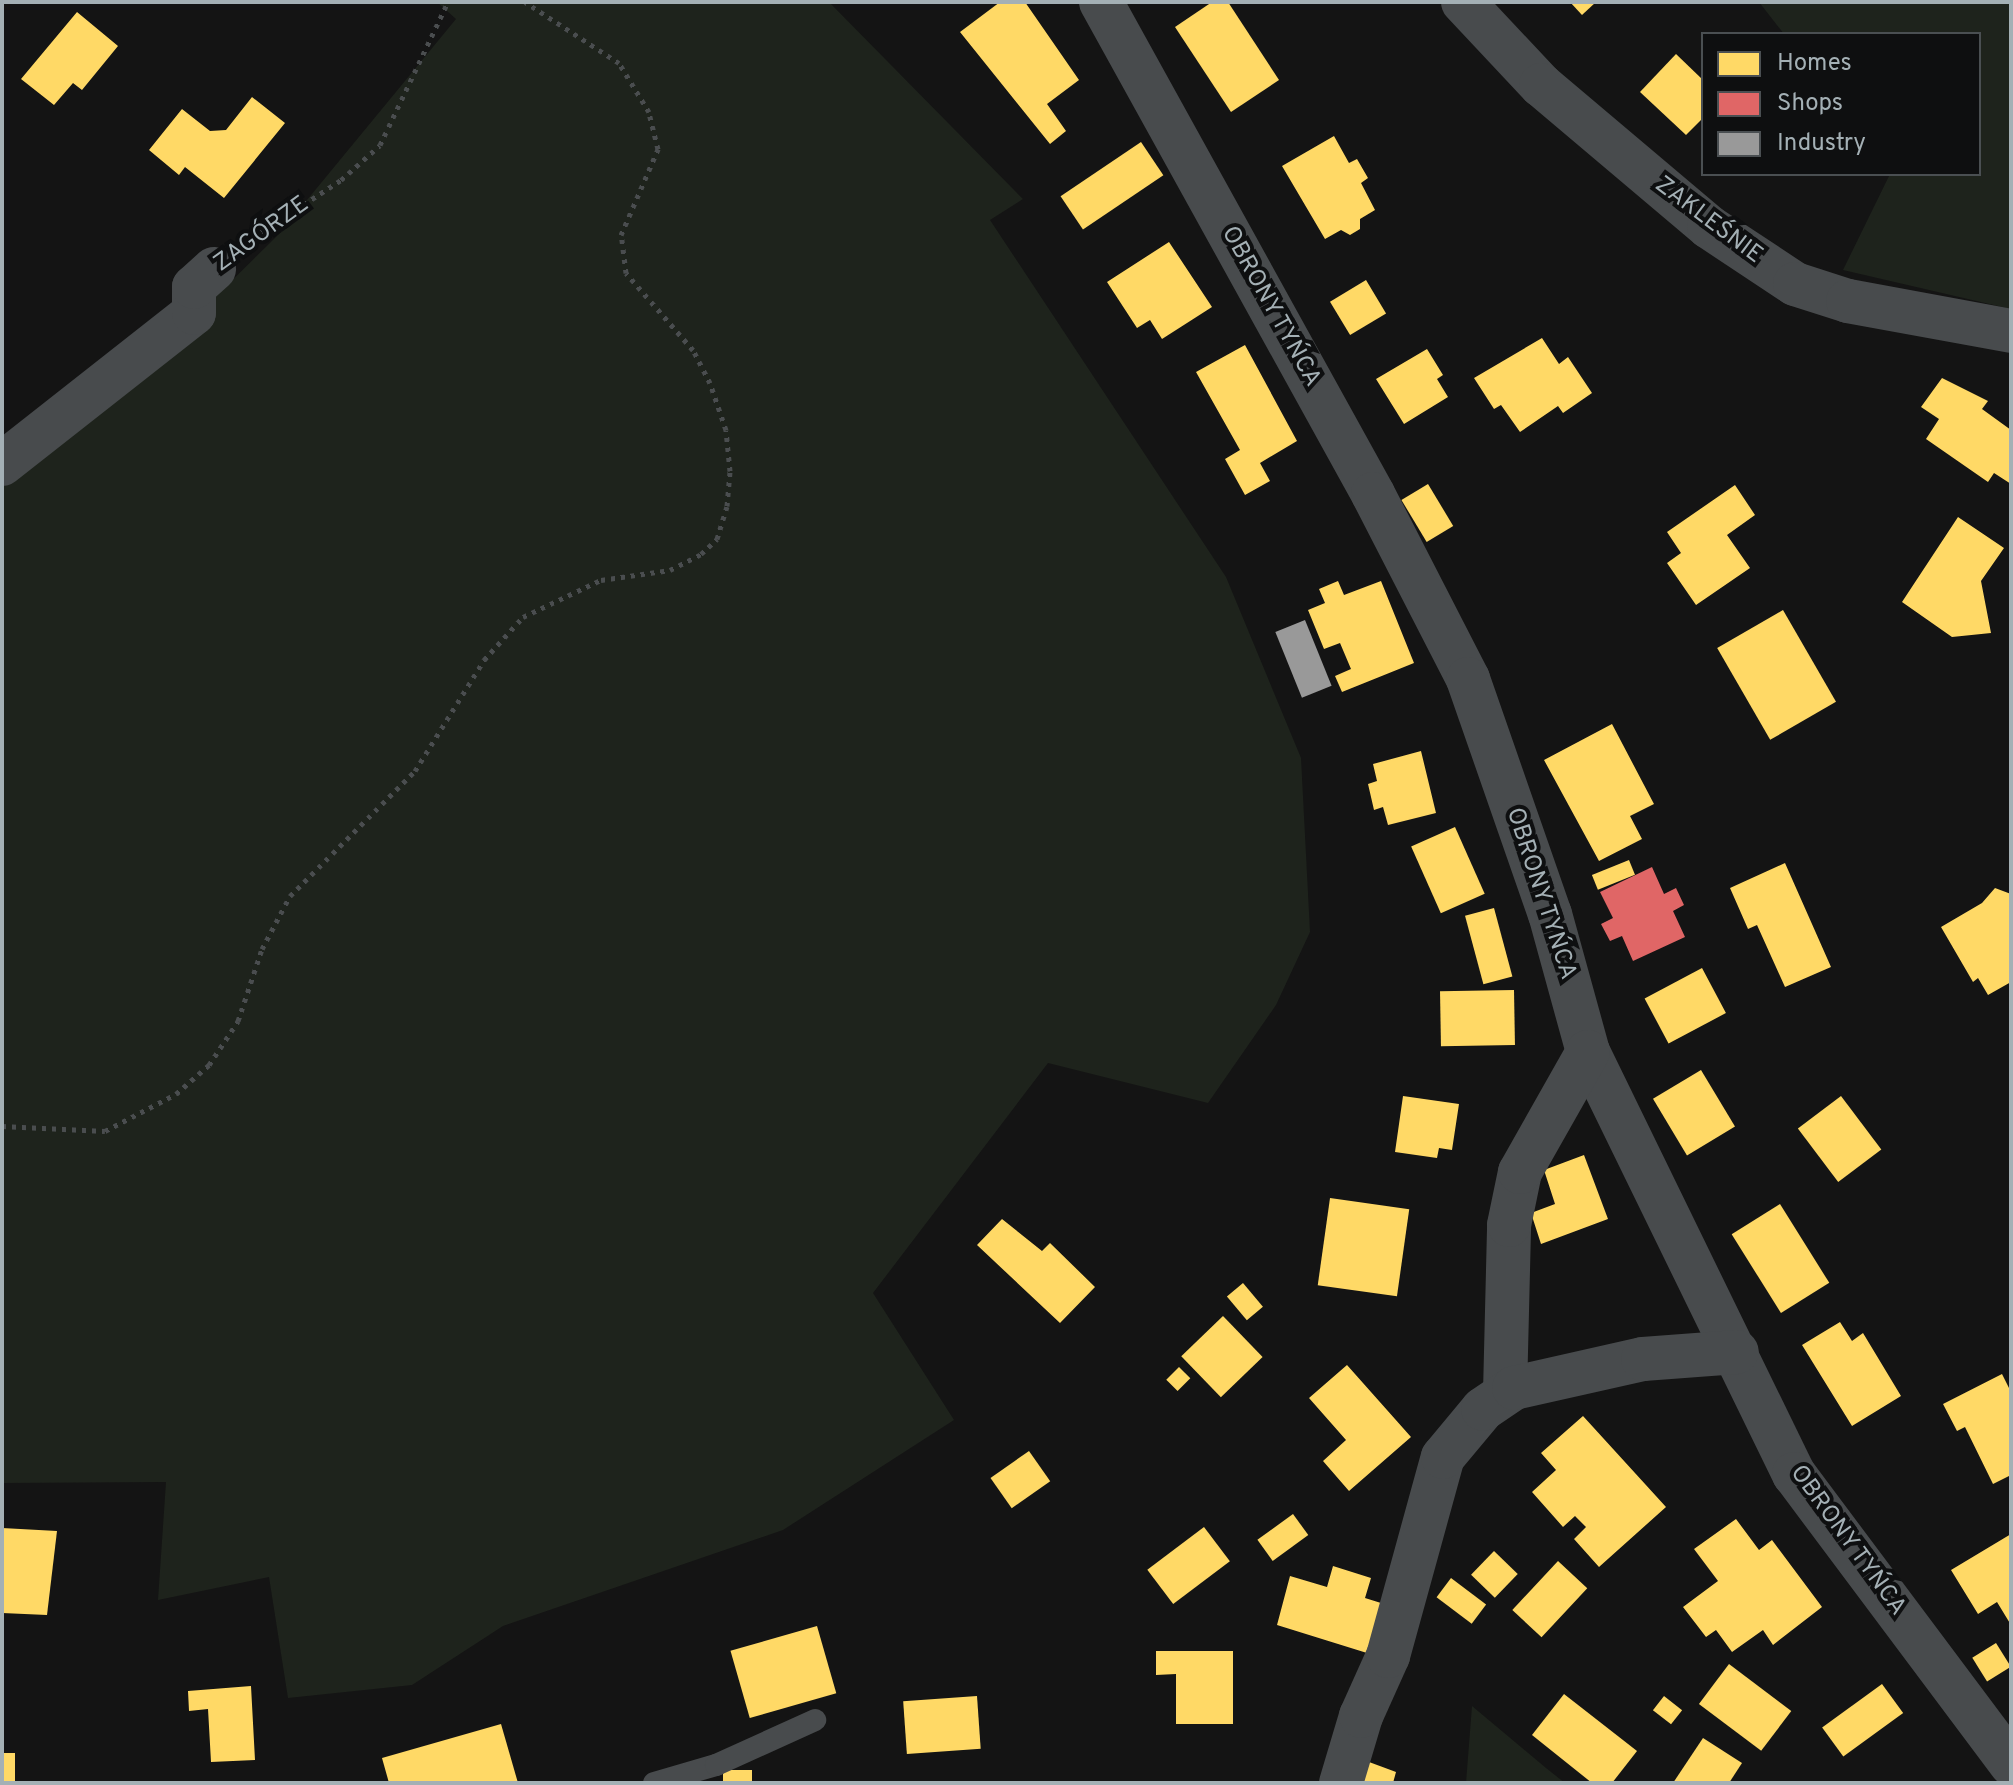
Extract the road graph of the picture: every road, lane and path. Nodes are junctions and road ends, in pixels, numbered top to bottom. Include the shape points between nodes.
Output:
1 (448, 2) edge
2 (525, 2) edge
3 (1101, 2) edge
4 (1463, 2) edge
5 (214, 269) joint
6 (2011, 331) edge
7 (2, 464) edge
8 (1588, 1052) junction
9 (2, 1126) edge
10 (1737, 1352) junction
11 (1505, 1393) junction
12 (815, 1720) dead end
13 (2011, 1764) edge
14 (654, 1783) edge
15 (1341, 1783) edge

1 - 5 path, ZAGÓRZE via 380,145 341,180 258,232
2 - 9 path via 619,63 649,112 658,149 621,235 626,273 693,350 710,383 726,430 730,471 717,539 670,570 601,580 523,617 484,660 415,771 290,896 262,949 238,1021 209,1065 176,1094 105,1131
3 - 8 street, OBRONY TYŃCA via 1468,679 1550,914
4 - 6 street, ZAKLEŚNIE via 1541,85 1709,227 1795,284 1848,301
5 - 7 street, ZAGÓRZE via 194,287 194,313
8 - 10 street, OBRONY TYŃCA
8 - 11 street via 1520,1172 1509,1225
10 - 11 street via 1643,1359
10 - 13 street, OBRONY TYŃCA via 1794,1474
11 - 15 street via 1483,1409 1443,1457 1388,1656 1361,1716
12 - 14 lane via 716,1765

